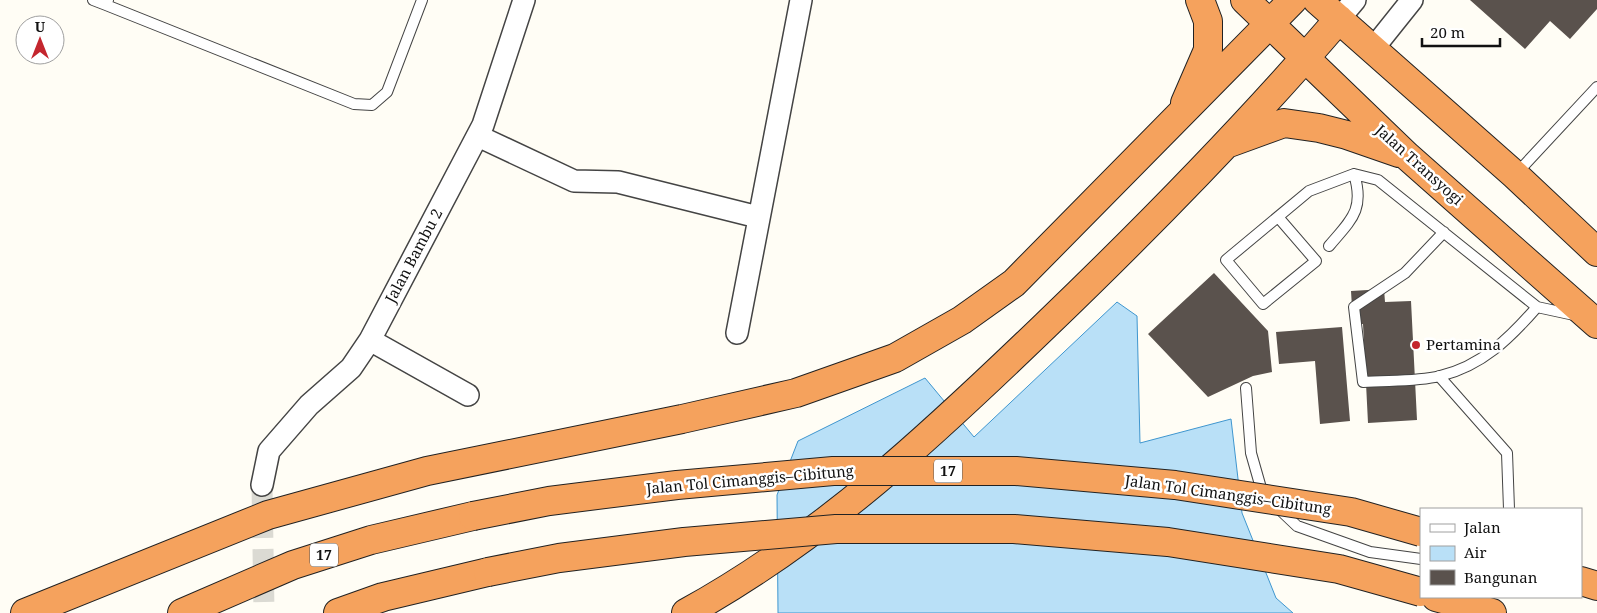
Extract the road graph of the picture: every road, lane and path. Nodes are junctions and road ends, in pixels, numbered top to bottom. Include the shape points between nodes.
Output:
1 (93, 0) edge
2 (422, 0) edge
3 (524, 0) edge
4 (801, 0) edge
5 (1200, 0) edge
6 (1245, 0) edge
7 (1293, 0) edge
8 (1317, 0) edge
9 (1412, 0) edge
10 (107, 2) edge
11 (1347, 10) edge
12 (1271, 23) junction
13 (1372, 50) junction
14 (1306, 58) junction
15 (1597, 87) edge
16 (1180, 116) junction
17 (478, 136) junction
18 (1224, 145) junction
19 (1407, 156) junction
20 (1354, 174) junction
21 (1515, 175) junction
22 (1278, 216) junction
23 (758, 217) junction
24 (1444, 232) junction
25 (1329, 246) dead end
26 (1597, 252) edge
27 (1537, 306) junction
28 (1594, 321) edge
29 (736, 333) dead end
30 (370, 340) junction
31 (1439, 376) junction
32 (1246, 388) dead end
33 (468, 395) dead end
34 (262, 485) tunnel mouth
35 (1509, 508) edge
36 (1420, 532) edge
37 (1420, 559) edge
38 (1582, 580) edge
39 (1597, 586) edge
40 (1582, 589) edge
41 (1420, 592) edge
42 (1597, 594) edge
43 (1440, 598) edge
44 (24, 613) edge
45 (182, 613) edge
46 (338, 613) edge
47 (686, 613) edge
48 (1492, 613) edge

1 - 10 lane
2 - 10 lane via 387,92 372,105 354,104
3 - 17 street, Jalan Bambu 2
4 - 23 street
5 - 16 highway via 1208,21 1208,50
6 - 12 highway, Jalan Transyogi
7 - 12 highway
8 - 11 highway
9 - 13 street
11 - 13 highway
11 - 14 highway
12 - 14 highway, Jalan Transyogi
12 - 16 highway
13 - 21 highway
14 - 18 highway
14 - 19 highway, Jalan Transyogi
15 - 21 lane
16 - 44 highway via 1014,283 962,320 894,358 796,394 427,471 268,515
17 - 23 street via 574,181 618,182
17 - 30 street, Jalan Bambu 2
18 - 19 highway via 1284,123 1338,133
18 - 47 highway, bridge via 1132,242 948,419 847,507 786,552
19 - 28 highway, Jalan Transyogi
20 - 22 lane via 1309,191
20 - 24 lane via 1378,180
20 - 25 lane via 1360,193 1353,218
21 - 26 highway
22 - 22 lane via 1226,260 1263,304 1316,261
23 - 29 street
24 - 27 lane
24 - 31 lane via 1405,273 1354,307 1363,382
27 - 28 lane
27 - 31 lane via 1521,326 1483,360
30 - 33 street
30 - 34 street, Jalan Bambu 2 via 351,368 309,405 269,451
31 - 35 lane via 1507,453
32 - 37 lane via 1252,453 1261,493 1297,526 1370,552
36 - 45 highway, Jalan Tol Cimanggis–Cibitung / 17, bridge via 1351,512 1175,485 1016,471 833,471 677,485 473,516 371,540 293,565
38 - 39 highway
40 - 42 lane
41 - 46 highway, bridge via 1339,569 1168,542 1014,529 836,529 559,558 383,597
43 - 48 highway

